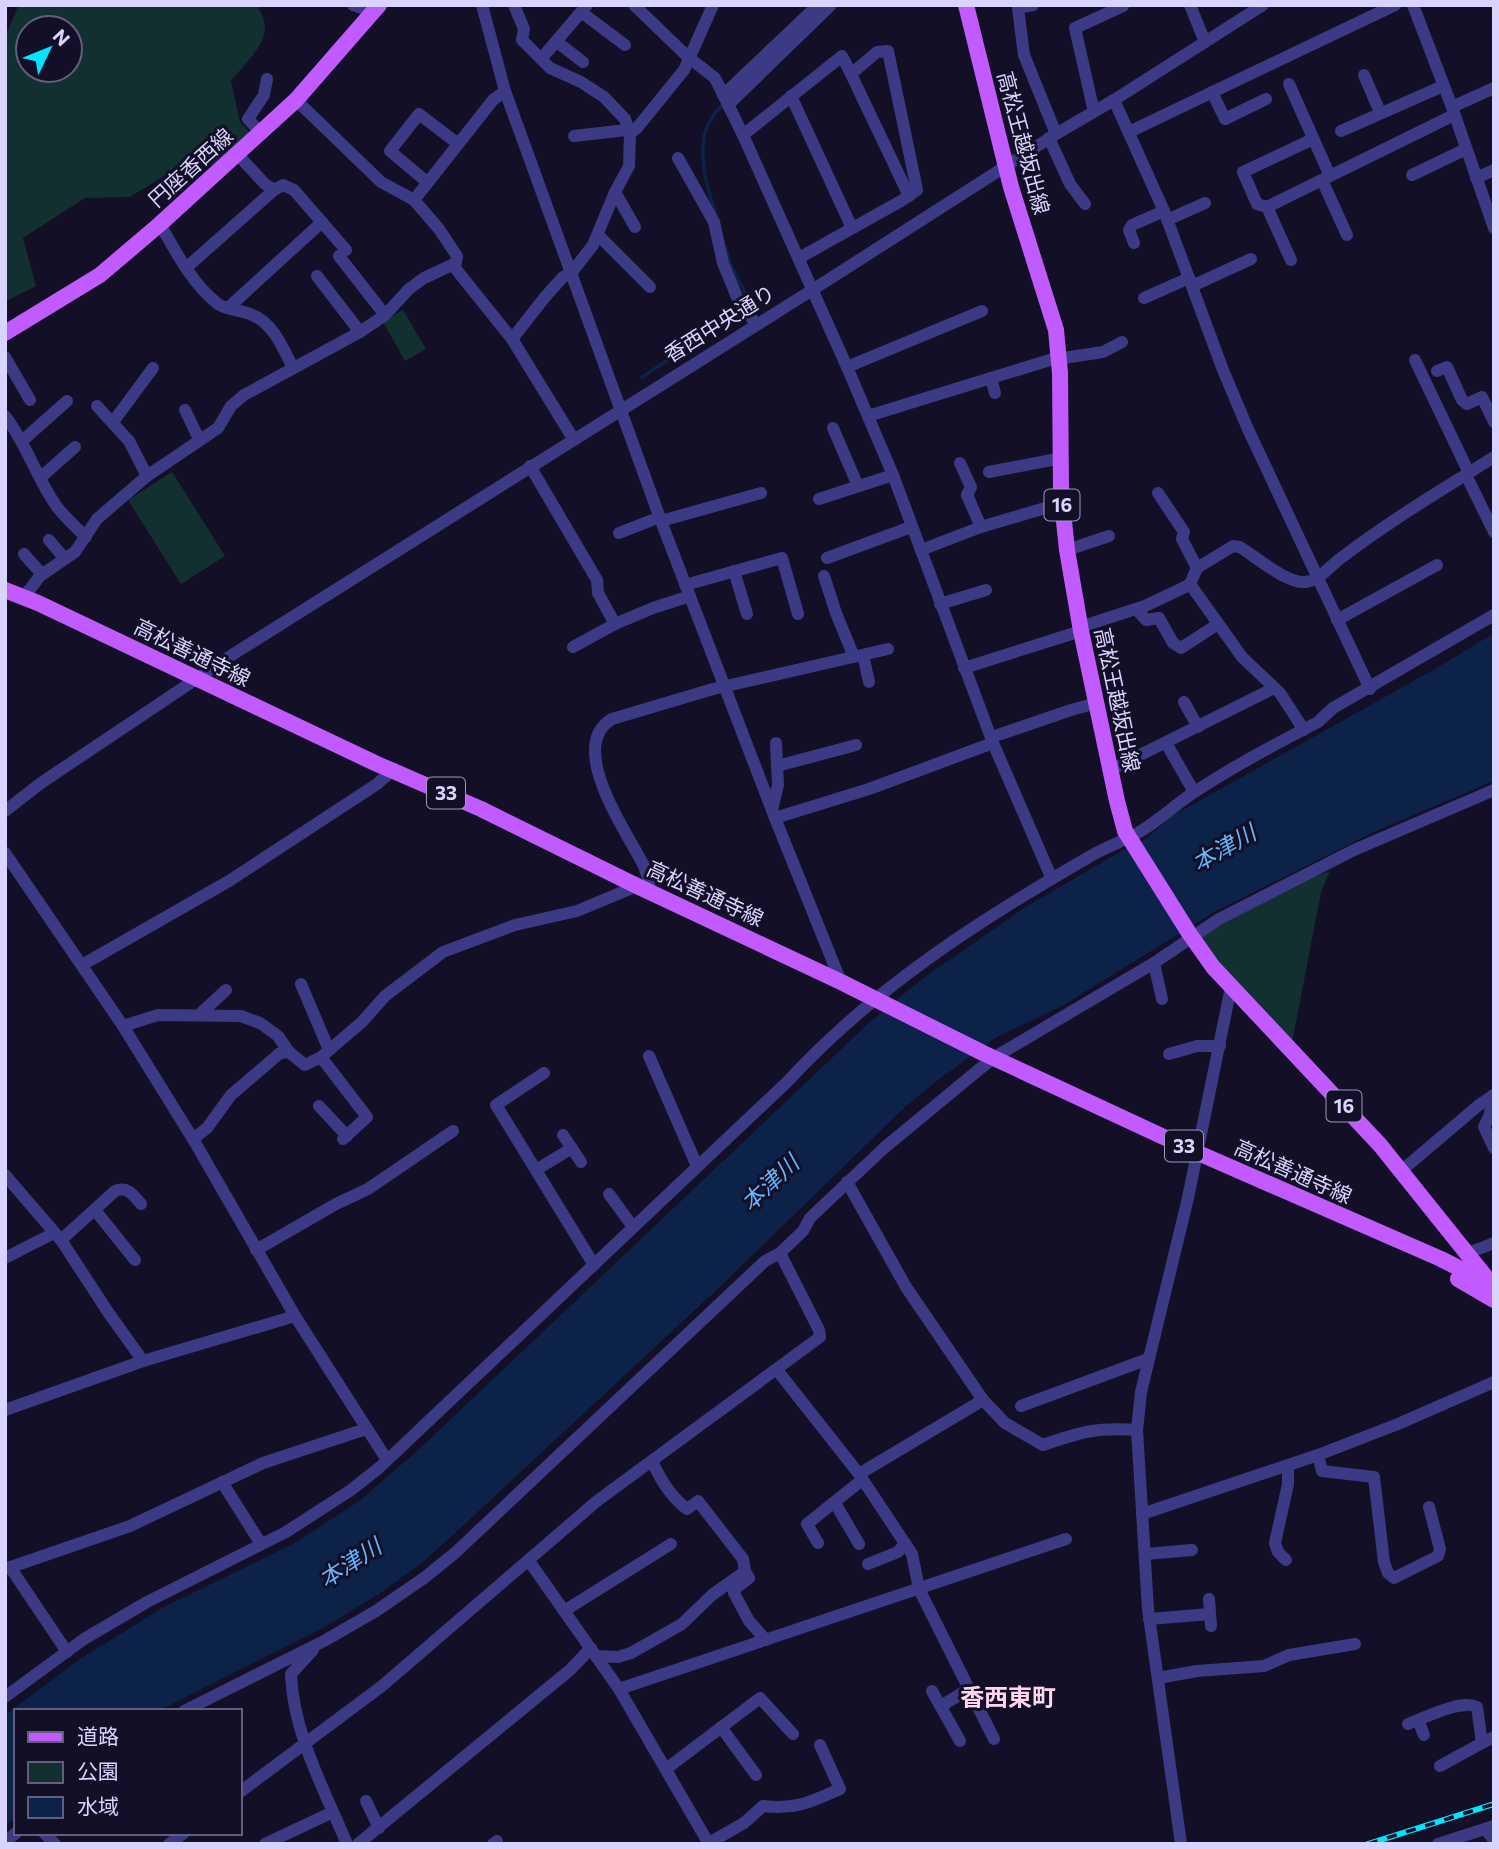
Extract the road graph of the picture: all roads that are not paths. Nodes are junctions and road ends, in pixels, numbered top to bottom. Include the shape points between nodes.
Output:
1 (353, 5) edge
2 (482, 5) edge
3 (514, 5) edge
4 (634, 5) edge
5 (713, 5) edge
6 (831, 5) edge
7 (966, 5) edge
8 (1033, 5) edge
9 (1190, 5) edge
10 (1263, 5) edge
11 (1395, 5) edge
12 (1413, 5) edge
13 (1123, 6) edge
14 (377, 8) edge
15 (584, 9) edge
16 (816, 9) edge
17 (557, 42) junction
18 (1205, 42) junction
19 (625, 45) dead end
20 (688, 57) junction
21 (541, 59) junction
22 (583, 62) dead end
23 (851, 74) junction
24 (1364, 75) dead end
25 (267, 79) dead end
26 (1289, 84) dead end
27 (1443, 86) junction
28 (1494, 88) edge
29 (506, 92) junction
30 (1212, 92) junction
31 (791, 96) junction
32 (1266, 99) dead end
33 (296, 100) junction
34 (726, 100) junction
35 (1114, 100) junction
36 (1453, 111) junction
37 (1094, 112) junction
38 (1380, 112) junction
39 (1341, 131) dead end
40 (1129, 132) junction
41 (630, 133) junction
42 (262, 134) junction
43 (743, 135) junction
44 (574, 136) dead end
45 (1052, 136) junction
46 (1313, 139) junction
47 (457, 143) junction
48 (1466, 149) junction
49 (238, 155) junction
50 (678, 158) dead end
51 (1006, 166) junction
52 (1494, 170) edge
53 (1412, 175) dead end
54 (1326, 178) junction
55 (1476, 178) junction
56 (427, 182) junction
57 (274, 190) junction
58 (615, 192) junction
59 (909, 196) junction
60 (414, 200) junction
61 (1085, 204) dead end
62 (1205, 204) dead end
63 (1267, 207) junction
64 (1165, 216) junction
65 (323, 222) junction
66 (160, 224) junction
67 (635, 227) dead end
68 (852, 228) junction
69 (1494, 228) edge
70 (598, 235) junction
71 (1347, 235) dead end
72 (1134, 243) dead end
73 (799, 258) junction
74 (1251, 259) dead end
75 (1291, 260) dead end
76 (454, 264) junction
77 (186, 268) junction
78 (572, 272) junction
79 (317, 276) dead end
80 (1191, 282) junction
81 (650, 287) dead end
82 (811, 290) junction
83 (1144, 298) dead end
84 (228, 308) junction
85 (982, 311) dead end
86 (385, 315) junction
87 (756, 324) junction
88 (360, 332) junction
89 (5, 333) edge
90 (512, 339) junction
91 (1122, 342) dead end
92 (5, 358) edge
93 (1058, 359) junction
94 (1415, 360) dead end
95 (847, 367) junction
96 (153, 368) dead end
97 (293, 368) junction
98 (1437, 371) dead end
99 (991, 378) junction
100 (995, 393) dead end
101 (30, 400) dead end
102 (67, 401) dead end
103 (97, 406) dead end
104 (185, 410) dead end
105 (621, 410) junction
106 (5, 416) edge
107 (867, 416) junction
108 (113, 422) junction
109 (1494, 422) edge
110 (833, 428) dead end
111 (199, 439) junction
112 (574, 440) junction
113 (22, 441) junction
114 (75, 447) dead end
115 (1494, 457) edge
116 (1062, 458) junction
117 (960, 463) dead end
118 (530, 466) junction
119 (989, 472) dead end
120 (1468, 474) junction
121 (892, 475) junction
122 (147, 476) junction
123 (40, 478) junction
124 (858, 486) junction
125 (761, 493) dead end
126 (1158, 493) dead end
127 (819, 499) dead end
128 (1062, 503) junction
129 (660, 519) junction
130 (911, 527) junction
131 (981, 527) junction
132 (1494, 531) edge
133 (619, 533) dead end
134 (1110, 536) dead end
135 (86, 537) junction
136 (48, 540) dead end
137 (921, 550) junction
138 (1067, 550) junction
139 (833, 551) dead end
140 (24, 554) dead end
141 (65, 559) junction
142 (1437, 565) dead end
143 (1196, 568) junction
144 (734, 571) junction
145 (40, 576) junction
146 (824, 576) dead end
147 (1318, 578) junction
148 (1190, 584) junction
149 (5, 590) edge
150 (986, 590) dead end
151 (688, 591) junction
152 (24, 597) junction
153 (940, 604) junction
154 (1136, 609) junction
155 (747, 614) dead end
156 (797, 614) dead end
157 (1494, 615) edge
158 (1337, 620) junction
159 (615, 624) junction
160 (1218, 624) junction
161 (1080, 629) junction
162 (573, 647) dead end
163 (888, 649) dead end
164 (858, 656) junction
165 (964, 668) junction
166 (199, 678) junction
167 (869, 682) dead end
168 (724, 686) junction
169 (1274, 688) junction
170 (1370, 688) junction
171 (1184, 702) dead end
172 (1097, 703) junction
173 (1198, 727) junction
174 (1304, 730) junction
175 (993, 740) junction
176 (776, 743) dead end
177 (1166, 743) junction
178 (856, 745) dead end
179 (777, 766) junction
180 (394, 769) junction
181 (1110, 770) junction
182 (1494, 790) edge
183 (1194, 792) junction
184 (5, 811) edge
185 (773, 814) junction
186 (1130, 840) junction
187 (5, 853) edge
188 (1052, 879) junction
189 (643, 888) junction
190 (1190, 935) junction
191 (1154, 963) junction
192 (82, 965) junction
193 (841, 982) junction
194 (301, 985) dead end
195 (1231, 987) junction
196 (226, 990) dead end
197 (1162, 999) dead end
198 (878, 1002) junction
199 (200, 1014) junction
200 (123, 1026) junction
201 (1220, 1046) junction
202 (289, 1052) junction
203 (325, 1053) junction
204 (1169, 1054) dead end
205 (988, 1055) junction
206 (649, 1056) dead end
207 (544, 1073) dead end
208 (1493, 1096) edge
209 (319, 1105) dead end
210 (453, 1131) dead end
211 (563, 1135) dead end
212 (193, 1139) junction
213 (572, 1148) junction
214 (1494, 1148) edge
215 (1196, 1152) junction
216 (581, 1162) dead end
217 (697, 1166) junction
218 (536, 1170) junction
219 (1401, 1171) junction
220 (5, 1175) edge
221 (847, 1182) junction
222 (11, 1193) edge
223 (609, 1194) dead end
224 (141, 1204) dead end
225 (95, 1210) junction
226 (633, 1227) junction
227 (57, 1237) junction
228 (1456, 1239) junction
229 (1494, 1243) edge
230 (256, 1250) junction
231 (780, 1253) junction
232 (1468, 1253) junction
233 (5, 1258) edge
234 (135, 1260) dead end
235 (594, 1265) junction
236 (1448, 1266) junction
237 (1493, 1289) edge
238 (295, 1316) junction
239 (1148, 1359) junction
240 (143, 1361) junction
241 (777, 1370) junction
242 (1087, 1382) junction
243 (1494, 1382) edge
244 (1091, 1395) dead end
245 (983, 1400) junction
246 (1039, 1400) junction
247 (1021, 1406) dead end
248 (5, 1410) edge
249 (1044, 1413) dead end
250 (366, 1429) junction
251 (1137, 1430) junction
252 (1318, 1455) junction
253 (387, 1460) junction
254 (652, 1461) junction
255 (1288, 1465) junction
256 (861, 1477) junction
257 (222, 1482) junction
258 (835, 1503) junction
259 (1429, 1507) dead end
260 (1142, 1514) junction
261 (1066, 1539) dead end
262 (818, 1543) dead end
263 (905, 1543) junction
264 (261, 1544) junction
265 (671, 1544) dead end
266 (859, 1544) dead end
267 (1192, 1550) dead end
268 (1144, 1554) junction
269 (529, 1560) junction
270 (1286, 1560) dead end
271 (868, 1564) dead end
272 (8, 1568) edge
273 (746, 1572) junction
274 (919, 1589) junction
275 (1209, 1599) dead end
276 (564, 1611) junction
277 (1149, 1619) junction
278 (766, 1640) junction
279 (324, 1641) junction
280 (1355, 1644) dead end
281 (67, 1652) junction
282 (593, 1652) junction
283 (1158, 1678) junction
284 (619, 1689) junction
285 (969, 1689) junction
286 (932, 1690) dead end
287 (5, 1697) edge
288 (941, 1706) junction
289 (188, 1709) edge
290 (721, 1727) junction
291 (793, 1734) dead end
292 (1424, 1735) dead end
293 (994, 1739) dead end
294 (1488, 1740) edge
295 (960, 1741) dead end
296 (305, 1743) junction
297 (820, 1745) dead end
298 (1440, 1766) dead end
299 (666, 1769) junction
300 (756, 1775) dead end
301 (242, 1790) edge
302 (366, 1801) dead end
303 (334, 1812) junction
304 (1489, 1827) edge
305 (379, 1828) junction
306 (1494, 1840) edge
307 (709, 1843) edge
308 (265, 1844) edge
309 (347, 1844) edge
310 (358, 1844) edge
311 (1181, 1844) edge
312 (1438, 1844) edge

1 - 14 street
2 - 29 street
3 - 21 street via 524,29 522,40
4 - 20 street
5 - 20 street
6 - 16 street
7 - 51 main road, 高松王越坂出線 / 16
8 - 45 street via 1018,8 1024,55
9 - 18 street
10 - 18 street, 香西中央通り
11 - 30 street
12 - 27 street
13 - 37 street via 1076,27
14 - 33 main road, 円座香西線
15 - 17 street
15 - 19 street
16 - 34 street
17 - 21 street
17 - 22 street
18 - 35 street, 香西中央通り
20 - 34 street via 715,78
20 - 41 street via 684,70
21 - 41 street via 604,97 625,119
23 - 31 street via 842,56
23 - 59 street
23 - 59 street via 877,52 888,51 917,190
24 - 38 street
25 - 42 street via 264,95 247,119
26 - 46 street
27 - 36 street
27 - 38 street
28 - 36 street
29 - 47 street via 493,100
29 - 78 street
30 - 32 street via 1225,119
30 - 40 street
31 - 43 street
31 - 68 street
33 - 42 main road, 円座香西線
33 - 60 street via 381,182
34 - 43 street
35 - 37 street, 香西中央通り
35 - 40 street
36 - 48 street
36 - 54 street
37 - 45 street, 香西中央通り
38 - 39 street
40 - 64 street
41 - 44 street
41 - 58 street via 629,166
42 - 49 main road, 円座香西線
43 - 73 street
45 - 51 street, 香西中央通り
45 - 61 street via 1070,184
46 - 54 street
46 - 63 street via 1243,173 1257,204
47 - 56 street
47 - 56 street via 419,114 390,150
48 - 53 street
48 - 55 street
49 - 57 street
49 - 66 main road, 円座香西線
50 - 87 street via 714,222 723,263 742,306
51 - 82 street, 香西中央通り
51 - 93 main road, 高松王越坂出線 / 16 via 1056,330
52 - 55 street
54 - 63 street
54 - 71 street
55 - 69 street
56 - 60 street
57 - 65 street via 283,185 294,190
57 - 77 street
58 - 67 street
58 - 70 street
59 - 68 street
60 - 76 street via 457,256
62 - 64 street
63 - 75 street
64 - 72 street via 1132,225 1129,230
64 - 80 street
65 - 84 street
65 - 86 street
66 - 77 street
66 - 89 main road, 円座香西線 via 100,275
68 - 73 street
70 - 78 street
70 - 81 street
73 - 82 street
74 - 80 street
76 - 86 street via 409,289
76 - 90 street
77 - 84 street
78 - 90 street
78 - 105 street
79 - 88 street
80 - 83 street
80 - 147 street via 1247,427
82 - 87 street, 香西中央通り
82 - 95 street
84 - 97 street via 266,324
85 - 95 street
86 - 88 street
87 - 105 street, 香西中央通り
88 - 97 street
90 - 112 street
91 - 93 street via 1103,352
92 - 101 street
93 - 99 street
93 - 116 main road, 高松王越坂出線 / 16
94 - 120 street
95 - 107 street
96 - 108 street
97 - 111 street via 244,395 218,428
98 - 109 street via 1447,367 1467,404 1482,397
99 - 100 street
99 - 107 street
102 - 113 street
103 - 108 street
104 - 111 street
105 - 112 street, 香西中央通り
105 - 129 street
106 - 113 street
107 - 121 street
108 - 122 street
110 - 124 street
111 - 122 street
112 - 118 street, 香西中央通り
113 - 123 street
114 - 123 street
115 - 120 street
116 - 119 street
116 - 128 main road, 高松王越坂出線 / 16
117 - 131 street
118 - 159 street via 597,580 598,593
118 - 166 street, 香西中央通り
120 - 132 street
120 - 147 street via 1362,543
121 - 124 street
121 - 130 street
122 - 135 street via 97,519
123 - 135 street via 56,506
124 - 127 street
125 - 129 street
126 - 143 street via 1184,532 1182,539
128 - 131 street
128 - 138 main road, 高松王越坂出線 / 16
129 - 133 street
129 - 151 street
130 - 137 street
130 - 139 street via 879,546
131 - 137 street
134 - 138 street
135 - 141 street
136 - 141 street
137 - 153 street
138 - 161 main road, 高松王越坂出線 / 16
140 - 145 street
141 - 145 street
142 - 158 street
143 - 147 street via 1233,546 1295,581
143 - 148 street
144 - 151 street
144 - 155 street
144 - 156 street via 782,558
145 - 152 street
146 - 164 street
147 - 158 street
148 - 154 street
148 - 160 street
149 - 152 main road, 高松善通寺線 / 33
150 - 153 street
151 - 159 street
151 - 168 street
152 - 166 main road, 高松善通寺線 / 33
153 - 165 street
154 - 160 street via 1146,620 1160,618 1173,643 1181,648
154 - 161 street
157 - 170 street
158 - 170 street
159 - 162 street
160 - 169 street via 1242,657
161 - 165 street
161 - 172 main road, 高松王越坂出線 / 16
163 - 164 street
164 - 167 street
164 - 168 street
165 - 175 street
166 - 180 main road, 高松善通寺線 / 33
166 - 184 street, 香西中央通り
168 - 185 street
168 - 189 street via 612,719 597,734 597,776 643,864 648,877
169 - 173 street
169 - 174 street
170 - 174 street
171 - 173 street
172 - 175 street
172 - 181 main road, 高松王越坂出線 / 16
173 - 177 street
174 - 183 street
175 - 185 street via 869,789
175 - 188 street
176 - 179 street
177 - 181 street
177 - 183 street
178 - 179 street
179 - 185 street
180 - 189 main road, 高松善通寺線 / 33
180 - 192 street via 229,881
181 - 186 main road, 高松王越坂出線 / 16
182 - 190 street via 1354,850
183 - 186 street
185 - 193 street
186 - 188 street via 1090,856
186 - 190 main road, 高松王越坂出線 / 16
187 - 192 street
188 - 198 street via 917,965
189 - 193 main road, 高松善通寺線 / 33
189 - 203 street via 578,911 515,925 443,952 386,996
190 - 191 street
190 - 195 main road, 高松王越坂出線 / 16
191 - 197 street
191 - 205 street
192 - 200 street
193 - 198 main road, 高松善通寺線 / 33
194 - 203 street
195 - 201 street
195 - 219 main road, 高松王越坂出線 / 16
196 - 199 street
198 - 205 main road, 高松善通寺線 / 33
198 - 217 street
199 - 200 street via 158,1015
199 - 202 street via 241,1016 260,1023 278,1036
200 - 212 street
201 - 204 street via 1197,1046
201 - 215 street
202 - 203 street via 305,1065
202 - 212 street via 280,1053 231,1095
203 - 209 street via 367,1117 345,1138
205 - 215 main road, 高松善通寺線 / 33
205 - 221 street
206 - 217 street
207 - 218 street via 496,1105
208 - 214 street via 1484,1127
208 - 219 street
210 - 230 street via 368,1189
211 - 213 street
212 - 230 street
213 - 216 street
213 - 218 street
215 - 236 main road, 高松善通寺線 / 33
215 - 239 street
217 - 226 street
218 - 235 street
219 - 228 main road, 高松王越坂出線 / 16
220 - 222 street
221 - 231 street
221 - 245 street via 906,1287
222 - 227 street
223 - 226 street
224 - 225 street via 123,1188
225 - 227 street
225 - 234 street
226 - 235 street
227 - 233 street
227 - 240 street
228 - 232 main road, 高松王越坂出線 / 16
228 - 236 main road
229 - 232 street
230 - 238 street
231 - 241 street via 820,1337
231 - 279 street via 765,1261 455,1553 376,1611
232 - 236 main road
232 - 237 main road, 高松王越坂出線 / 16
235 - 253 street
236 - 237 main road, 高松善通寺線 / 33
238 - 240 street
238 - 250 street
239 - 242 street
239 - 251 street
240 - 248 street
241 - 254 street
241 - 256 street
242 - 244 street
242 - 246 street
243 - 252 street
245 - 251 street via 1004,1423 1043,1445 1079,1432
245 - 256 street
246 - 247 street
246 - 249 street
250 - 253 street
250 - 257 street via 263,1463
251 - 260 street
252 - 255 street
252 - 259 street via 1322,1471 1374,1477 1384,1562 1394,1578 1438,1556
253 - 264 street via 351,1490
254 - 269 street
254 - 273 street via 677,1502 687,1509 698,1500 703,1505 743,1559
255 - 260 street
255 - 270 street via 1275,1543
256 - 258 street
256 - 263 street
257 - 264 street
257 - 272 street via 130,1526
258 - 262 street via 807,1524
258 - 266 street
260 - 268 street
261 - 274 street
263 - 271 street via 898,1552
263 - 274 street
264 - 281 street via 148,1602
265 - 276 street
267 - 268 street
268 - 277 street
269 - 276 street
269 - 296 street via 382,1686
272 - 281 street
273 - 278 street via 750,1578 734,1593
273 - 282 street via 712,1595 682,1624 631,1653 618,1657
274 - 278 street
274 - 285 street
275 - 277 street via 1211,1620
276 - 282 street
277 - 283 street
278 - 284 street
279 - 289 street
279 - 296 street via 290,1674
280 - 283 street via 1289,1655 1264,1666
281 - 287 street
282 - 284 street
282 - 305 street
283 - 311 street
284 - 299 street
285 - 288 street
285 - 293 street
286 - 288 street
288 - 295 street
290 - 291 street via 760,1698
290 - 299 street
290 - 300 street
292 - 294 street via 1413,1722 1472,1704
294 - 298 street
296 - 301 street
296 - 303 street
297 - 307 street via 841,1789 785,1808 763,1806
299 - 307 street
302 - 305 street
303 - 308 street
303 - 309 street
304 - 306 street
304 - 312 street
305 - 310 street

